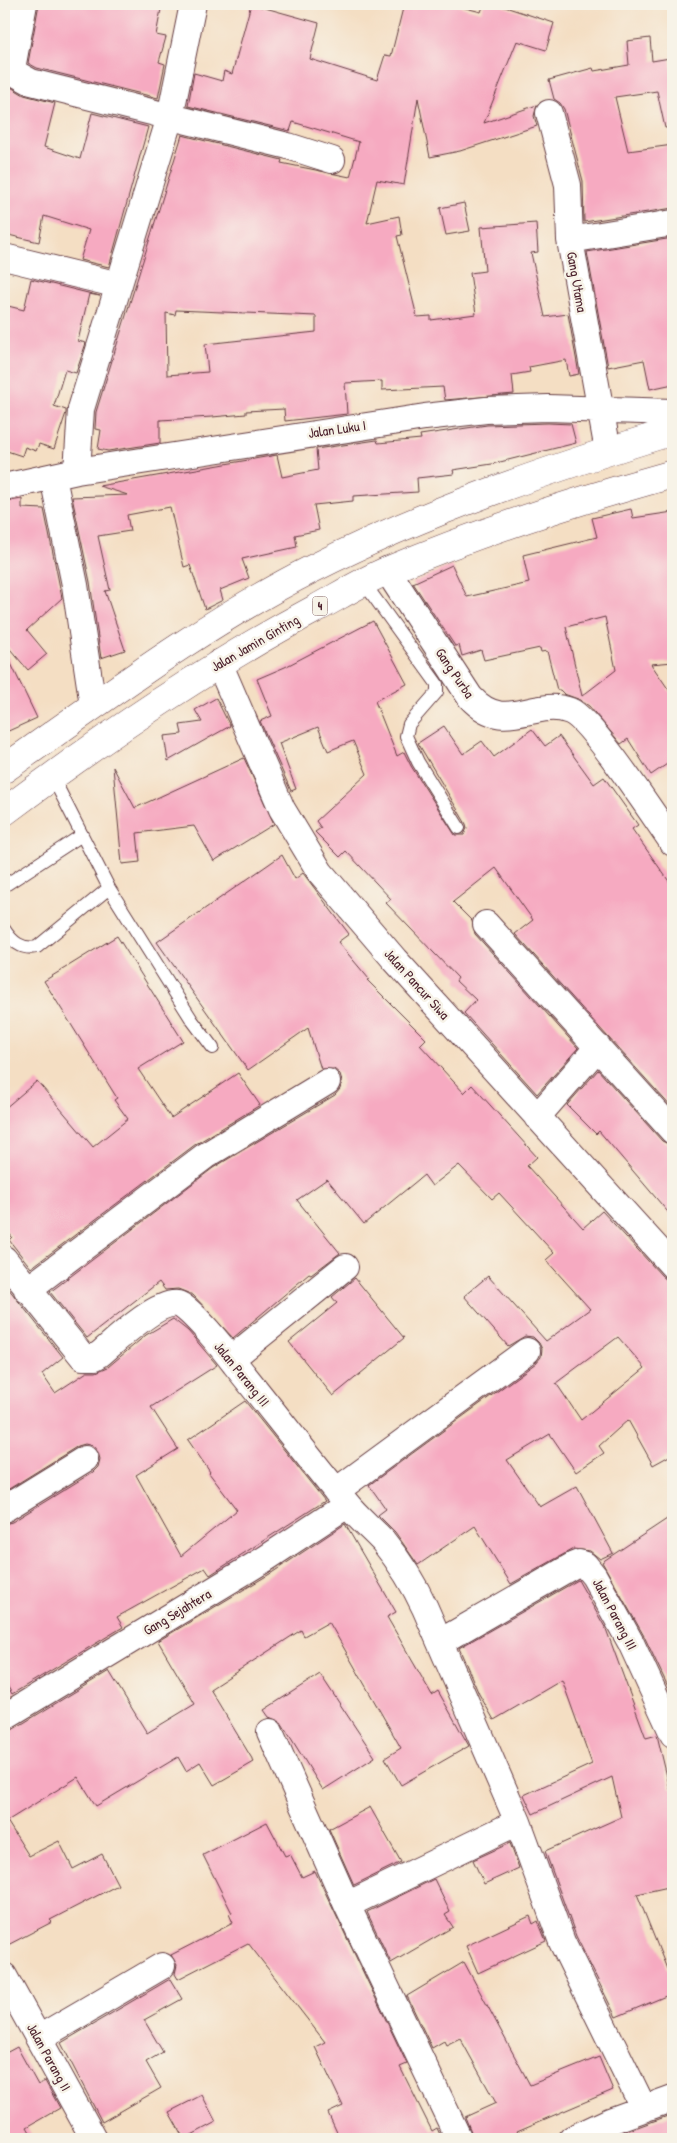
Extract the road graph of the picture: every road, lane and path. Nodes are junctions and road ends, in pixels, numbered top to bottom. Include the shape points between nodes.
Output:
1 (24, 4) edge
2 (193, 4) edge
3 (549, 113) dead end
4 (170, 118) junction
5 (332, 160) dead end
6 (673, 223) edge
7 (570, 240) junction
8 (4, 257) edge
9 (119, 286) junction
10 (601, 410) junction
11 (673, 412) edge
12 (673, 431) edge
13 (608, 451) junction
14 (65, 474) junction
15 (673, 474) edge
16 (4, 487) edge
17 (376, 576) junction
18 (219, 663) junction
19 (94, 706) junction
20 (4, 769) edge
21 (52, 776) junction
22 (4, 812) edge
23 (459, 828) dead end
24 (82, 835) junction
25 (673, 843) edge
26 (4, 886) edge
27 (109, 888) junction
28 (486, 924) dead end
29 (4, 929) edge
30 (598, 1047) junction
31 (213, 1048) dead end
32 (327, 1082) dead end
33 (537, 1117) junction
34 (673, 1130) edge
35 (4, 1259) edge
36 (673, 1266) edge
37 (345, 1267) dead end
38 (27, 1290) junction
39 (527, 1351) dead end
40 (231, 1359) junction
41 (85, 1458) dead end
42 (342, 1498) junction
43 (4, 1509) edge
44 (441, 1646) junction
45 (4, 1716) edge
46 (270, 1732) dead end
47 (673, 1734) edge
48 (518, 1822) junction
49 (346, 1905) junction
50 (162, 1966) dead end
51 (4, 1976) edge
52 (39, 2038) junction
53 (673, 2098) edge
54 (644, 2109) junction
55 (614, 2130) edge
56 (94, 2139) edge
57 (459, 2139) edge
58 (572, 2139) edge

1 - 4 street via 12,68 15,73 31,82
2 - 4 street
3 - 7 street, Gang Utama via 568,185
4 - 5 street via 288,146
4 - 9 street
6 - 7 street
7 - 10 street, Gang Utama
8 - 9 street
9 - 14 street via 81,409
10 - 11 street, Jalan Luku I
10 - 13 street, Gang Utama
10 - 14 street, Jalan Luku I via 486,410 425,416
12 - 13 highway
13 - 19 highway via 411,524 312,569 221,620
14 - 16 street, Jalan Luku I
14 - 19 street via 74,586
15 - 17 highway, Jalan Jamin Ginting / 4 via 480,535
17 - 18 highway, Jalan Jamin Ginting / 4
17 - 23 lane via 437,684 437,692 410,724 406,736 418,762
17 - 25 street, Gang Purba via 479,707 506,715 558,707 583,720
18 - 21 highway, Jalan Jamin Ginting / 4
18 - 33 street, Jalan Pancur Siwa via 282,809 320,872
19 - 20 highway
21 - 22 highway, Jalan Jamin Ginting / 4
21 - 24 lane
24 - 26 lane
24 - 27 lane
27 - 29 lane via 37,946 29,948 15,943
27 - 31 lane
28 - 30 street
30 - 33 street
30 - 34 street
32 - 38 street via 205,1156
33 - 36 street, Jalan Pancur Siwa
35 - 38 street, Jalan Parang III
37 - 40 street
38 - 40 street, Jalan Parang III via 83,1357 95,1357 163,1306 177,1303 188,1309
39 - 42 street, Gang Sejahtera
40 - 42 street, Jalan Parang III
41 - 43 street
42 - 44 street, Jalan Parang III via 382,1540 412,1581
42 - 45 street, Gang Sejahtera via 266,1559
44 - 47 street, Jalan Parang III via 574,1565 585,1565 631,1643
44 - 48 street
46 - 49 street
48 - 49 street
48 - 54 street via 562,1942
49 - 57 street
50 - 52 street
51 - 52 street, Jalan Parang II
52 - 56 street, Jalan Parang II
53 - 54 street
54 - 55 street
55 - 58 street

